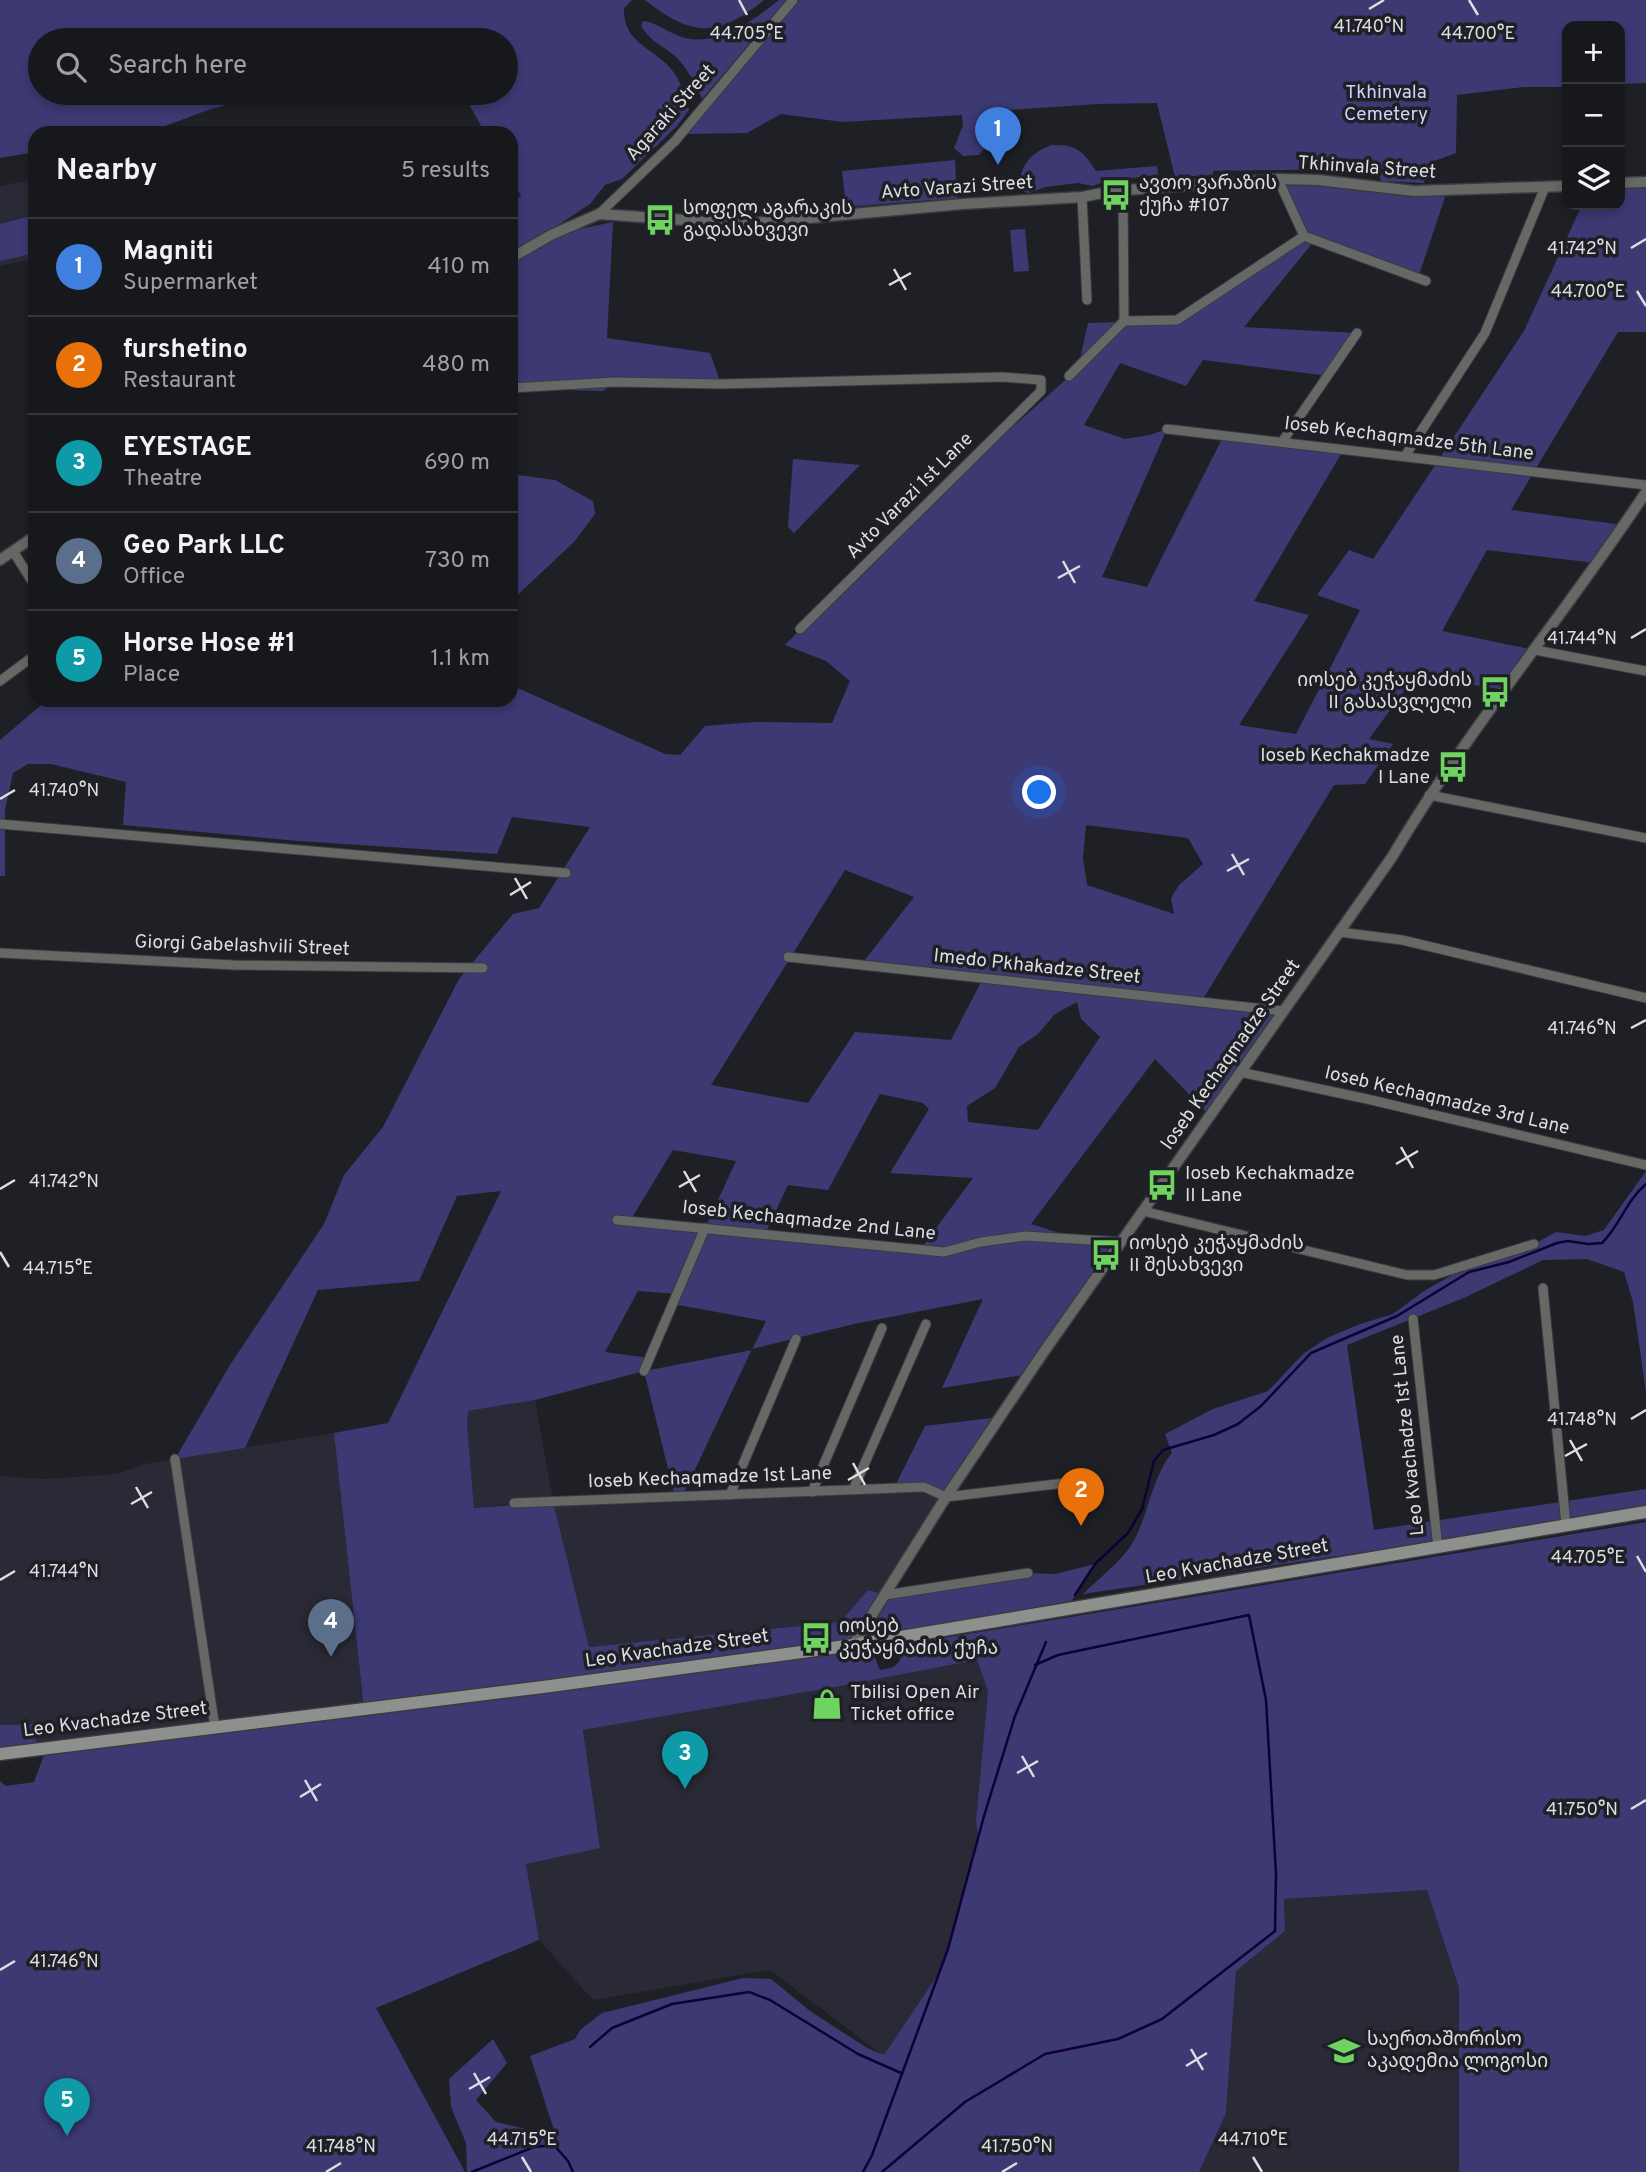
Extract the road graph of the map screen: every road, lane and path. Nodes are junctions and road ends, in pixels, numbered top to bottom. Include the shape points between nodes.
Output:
1 (793, 0) edge
2 (1278, 179) junction
3 (1646, 182) edge
4 (1625, 183) edge
5 (1562, 186) edge
6 (1545, 187) junction
7 (1123, 191) junction
8 (1082, 197) junction
9 (599, 214) junction
10 (1304, 236) junction
11 (518, 254) edge
12 (1426, 281) dead end
13 (1087, 300) dead end
14 (1124, 321) junction
15 (1357, 333) dead end
16 (1069, 376) dead end
17 (518, 388) edge
18 (1167, 429) dead end
19 (1282, 442) junction
20 (1405, 456) junction
21 (1646, 485) edge
22 (1646, 492) edge
23 (1641, 509) edge
24 (28, 541) edge
25 (13, 551) junction
26 (0, 560) edge
27 (28, 575) edge
28 (800, 629) dead end
29 (1535, 650) junction
30 (28, 659) edge
31 (1646, 671) edge
32 (0, 681) edge
33 (1429, 795) junction
34 (0, 824) edge
35 (1646, 838) edge
36 (566, 873) dead end
37 (1339, 932) junction
38 (0, 953) edge
39 (788, 957) dead end
40 (483, 968) dead end
41 (1646, 998) edge
42 (1283, 1011) junction
43 (1240, 1072) junction
44 (1646, 1165) edge
45 (1143, 1211) junction
46 (617, 1220) dead end
47 (705, 1228) junction
48 (1121, 1242) junction
49 (1534, 1244) dead end
50 (1543, 1288) dead end
51 (1413, 1319) dead end
52 (926, 1324) dead end
53 (882, 1328) dead end
54 (796, 1339) dead end
55 (644, 1371) dead end
56 (175, 1460) dead end
57 (1082, 1481) dead end
58 (853, 1490) junction
59 (812, 1492) junction
60 (730, 1495) junction
61 (946, 1497) junction
62 (514, 1503) dead end
63 (1646, 1512) edge
64 (1566, 1525) junction
65 (1438, 1548) junction
66 (1028, 1573) dead end
67 (885, 1595) junction
68 (853, 1645) junction
69 (215, 1728) junction
70 (0, 1754) edge

1 - 9 street, Agaraki Street via 680,135
2 - 6 street, Tkhinvala Street via 1414,191
2 - 7 street, Tkhinvala Street
2 - 10 street
3 - 4 street
5 - 6 street, Tkhinvala Street
6 - 20 street via 1485,333
7 - 8 street, Avto Varazi Street
7 - 14 street
8 - 9 street, Avto Varazi Street via 742,224
8 - 13 street
9 - 11 street, Avto Varazi Street
10 - 12 street
10 - 14 street via 1177,320
14 - 16 street
15 - 19 street
17 - 28 street, Avto Varazi 1st Lane via 615,382 1041,380 1041,391
18 - 19 street, Ioseb Kechaqmadze 5th Lane
19 - 20 street, Ioseb Kechaqmadze 5th Lane
20 - 21 street, Ioseb Kechaqmadze 5th Lane
22 - 23 street, Ioseb Kechaqmadze Street
23 - 29 street, Ioseb Kechaqmadze Street
24 - 25 street
25 - 26 street
25 - 27 street
29 - 31 street
29 - 33 street, Ioseb Kechaqmadze Street
30 - 32 street
33 - 35 street
33 - 37 street, Ioseb Kechaqmadze Street
34 - 36 street
37 - 41 street via 1402,940
37 - 42 street, Ioseb Kechaqmadze Street
38 - 40 street, Giorgi Gabelashvili Street via 234,965
39 - 42 street, Imedo Pkhakadze Street
42 - 43 street, Ioseb Kechaqmadze Street
43 - 44 street, Ioseb Kechaqmadze 3rd Lane
43 - 45 street, Ioseb Kechaqmadze Street
45 - 48 street, Ioseb Kechaqmadze Street
45 - 49 street via 1408,1275 1434,1275
46 - 47 street, Ioseb Kechaqmadze 2nd Lane
47 - 48 street, Ioseb Kechaqmadze 2nd Lane via 944,1252 1025,1236
47 - 55 street
48 - 61 street, Ioseb Kechaqmadze Street
50 - 64 street
51 - 65 street, Leo Kvachadze 1st Lane
52 - 58 street
53 - 59 street
54 - 60 street
56 - 69 street
57 - 61 street
58 - 59 street, Ioseb Kechaqmadze 1st Lane
58 - 61 street, Ioseb Kechaqmadze 1st Lane via 924,1487
59 - 60 street, Ioseb Kechaqmadze 1st Lane
60 - 62 street, Ioseb Kechaqmadze 1st Lane
61 - 67 street, Ioseb Kechaqmadze Street
63 - 64 main road, Leo Kvachadze Street
64 - 65 main road, Leo Kvachadze Street
65 - 68 main road, Leo Kvachadze Street
66 - 67 street
67 - 68 street, Ioseb Kechaqmadze Street
68 - 69 main road, Leo Kvachadze Street
69 - 70 main road, Leo Kvachadze Street

